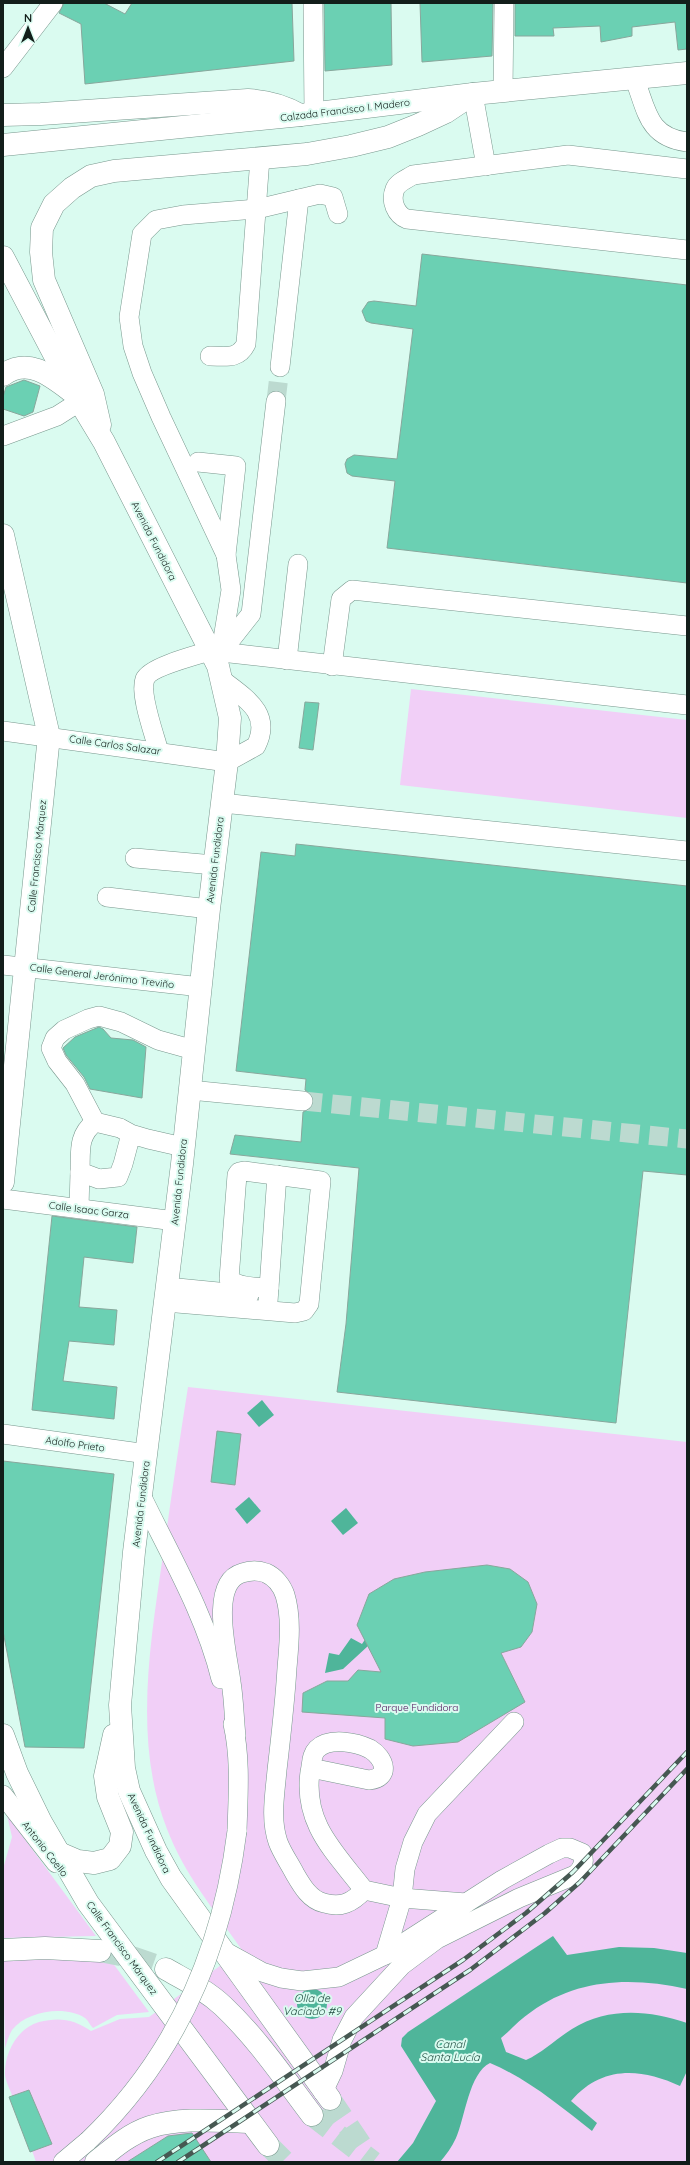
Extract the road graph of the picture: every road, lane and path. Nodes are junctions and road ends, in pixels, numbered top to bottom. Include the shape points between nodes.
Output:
1 (53, 3) edge
2 (312, 3) edge
3 (504, 3) edge
4 (3, 68) edge
5 (687, 73) edge
6 (635, 80) junction
7 (503, 92) junction
8 (473, 94) junction
9 (3, 114) edge
10 (307, 114) junction
11 (687, 142) edge
12 (3, 145) edge
13 (260, 158) junction
14 (486, 166) junction
15 (687, 169) edge
16 (300, 199) junction
17 (257, 209) junction
18 (338, 214) dead end
19 (687, 250) edge
20 (3, 257) edge
21 (210, 356) dead end
22 (280, 368) tunnel mouth
23 (3, 375) edge
24 (77, 398) junction
25 (276, 401) tunnel mouth
26 (3, 436) edge
27 (104, 442) junction
28 (198, 462) dead end
29 (3, 535) edge
30 (226, 555) junction
31 (298, 564) dead end
32 (687, 626) edge
33 (287, 660) junction
34 (217, 662) junction
35 (332, 666) junction
36 (687, 704) edge
37 (3, 731) edge
38 (50, 736) junction
39 (160, 752) junction
40 (227, 762) junction
41 (222, 803) junction
42 (687, 851) edge
43 (134, 858) dead end
44 (214, 865) junction
45 (107, 896) dead end
46 (209, 908) junction
47 (3, 965) edge
48 (25, 967) junction
49 (201, 987) junction
50 (194, 1050) junction
51 (190, 1090) junction
52 (303, 1101) tunnel mouth
53 (95, 1122) junction
54 (131, 1134) junction
55 (183, 1147) junction
56 (80, 1172) junction
57 (277, 1175) junction
58 (3, 1182) edge
59 (3, 1199) edge
60 (79, 1208) junction
61 (175, 1221) junction
62 (166, 1295) junction
63 (268, 1298) junction
64 (3, 1434) edge
65 (147, 1454) junction
66 (142, 1498) junction
67 (120, 1705) junction
68 (514, 1722) dead end
69 (3, 1735) edge
70 (236, 1736) junction
71 (311, 1768) dead end
72 (3, 1795) edge
73 (58, 1852) junction
74 (364, 1890) junction
75 (402, 1898) junction
76 (88, 1903) junction
77 (466, 1903) junction
78 (3, 1950) edge
79 (100, 1951) tunnel mouth
80 (224, 1951) junction
81 (385, 1955) junction
82 (166, 1969) tunnel mouth
83 (326, 2095) joint
84 (312, 2115) tunnel mouth
85 (250, 2122) junction
86 (268, 2145) tunnel mouth
87 (63, 2162) edge
88 (96, 2162) edge

1 - 4 street
2 - 10 street
3 - 7 street
5 - 6 main road, Calzada Francisco I. Madero
6 - 7 main road, Calzada Francisco I. Madero
6 - 11 street via 651,123 664,136
7 - 8 main road, Calzada Francisco I. Madero
8 - 10 main road, Calzada Francisco I. Madero
8 - 13 main road via 439,115 388,137 307,154
8 - 14 street
9 - 10 main road via 42,114 248,100 268,101
10 - 12 main road, Calzada Francisco I. Madero
13 - 17 street
13 - 27 main road via 108,172 91,176 54,204 42,228 44,280 93,394
14 - 15 street via 568,155
14 - 19 street via 413,175 402,181 395,189 396,211 407,219
16 - 17 street
16 - 18 street via 320,194 329,195 335,201
16 - 22 street
17 - 21 street via 246,344 237,355
17 - 30 street via 183,215 156,220 148,226 142,234 129,317 133,346 142,373
20 - 24 main road, Avenida Fundidora
23 - 24 main road via 15,368 33,368 53,377
24 - 26 street via 56,416
24 - 27 main road, Avenida Fundidora
25 - 34 street via 251,614
27 - 34 main road, Avenida Fundidora
28 - 30 street via 236,466
29 - 38 main road, Calle Francisco Márquez
30 - 34 street via 231,590
31 - 33 street
32 - 35 street via 352,590 341,599
33 - 34 street
33 - 35 street
34 - 39 street via 154,670 145,678 145,695
34 - 40 main road, Avenida Fundidora via 230,718
34 - 40 street via 255,707 262,726 256,746
35 - 36 street
37 - 38 street, Calle Carlos Salazar
38 - 39 street, Calle Carlos Salazar
38 - 48 main road, Calle Francisco Márquez
39 - 40 street, Calle Carlos Salazar
40 - 41 main road, Avenida Fundidora
41 - 42 street
41 - 44 main road, Avenida Fundidora
43 - 44 street
44 - 46 main road, Avenida Fundidora
45 - 46 street
46 - 49 main road, Avenida Fundidora
47 - 48 street, Calle General Jerónimo Treviño
48 - 49 street, Calle General Jerónimo Treviño
48 - 58 main road, Calle Francisco Márquez
49 - 50 main road, Avenida Fundidora
50 - 51 main road, Avenida Fundidora
50 - 53 street via 158,1040 121,1022 99,1016 64,1030 55,1038 51,1048 56,1061 75,1084
51 - 52 street
51 - 55 main road, Avenida Fundidora
53 - 54 street via 120,1128
53 - 56 street via 86,1129 81,1140
54 - 55 street
54 - 56 street via 118,1177 99,1179
55 - 61 main road, Avenida Fundidora
56 - 60 street
57 - 63 street
57 - 63 street via 244,1171 237,1175 229,1273 229,1279 234,1283
57 - 63 street via 321,1181 309,1304 304,1311 295,1313
59 - 60 street, Calle Isaac Garza
60 - 61 street, Calle Isaac Garza
61 - 62 main road, Avenida Fundidora
62 - 63 street
62 - 65 main road, Avenida Fundidora
64 - 65 street, Adolfo Prieto
65 - 66 main road, Avenida Fundidora
66 - 67 main road, Avenida Fundidora via 134,1552
66 - 70 street via 188,1587 215,1656
67 - 73 main road via 105,1776 108,1797 122,1832 120,1846 110,1859 94,1863 78,1861
67 - 80 main road, Avenida Fundidora via 124,1768 129,1791 171,1878
68 - 75 street via 427,1814 413,1842 405,1869
69 - 73 main road, Calle Francisco Márquez via 17,1773
70 - 74 street via 222,1610 228,1584 238,1574 250,1570 272,1576 281,1586 285,1596 289,1634 274,1803 274,1825 278,1843 301,1884 320,1902 341,1905 350,1903
70 - 87 street, bridge via 239,1784 232,1868 216,1933 191,2000 161,2054 128,2099 88,2141
71 - 74 street via 310,1798 318,1828
72 - 76 street, Antonio Coello
73 - 76 main road, Calle Francisco Márquez
74 - 75 street
75 - 77 street
75 - 81 street
76 - 85 main road, Calle Francisco Márquez
77 - 81 street
77 - 83 street via 549,1854 570,1848 582,1853 583,1864 575,1875 519,1898 437,1939 402,1965 354,2017 342,2040
78 - 79 main road via 45,1948
80 - 81 street via 262,1972 302,1981 339,1977
80 - 83 main road, Avenida Fundidora
82 - 84 main road via 222,2005 263,2051
85 - 86 main road, Calle Francisco Márquez
85 - 88 main road via 195,2121 149,2127 115,2146

